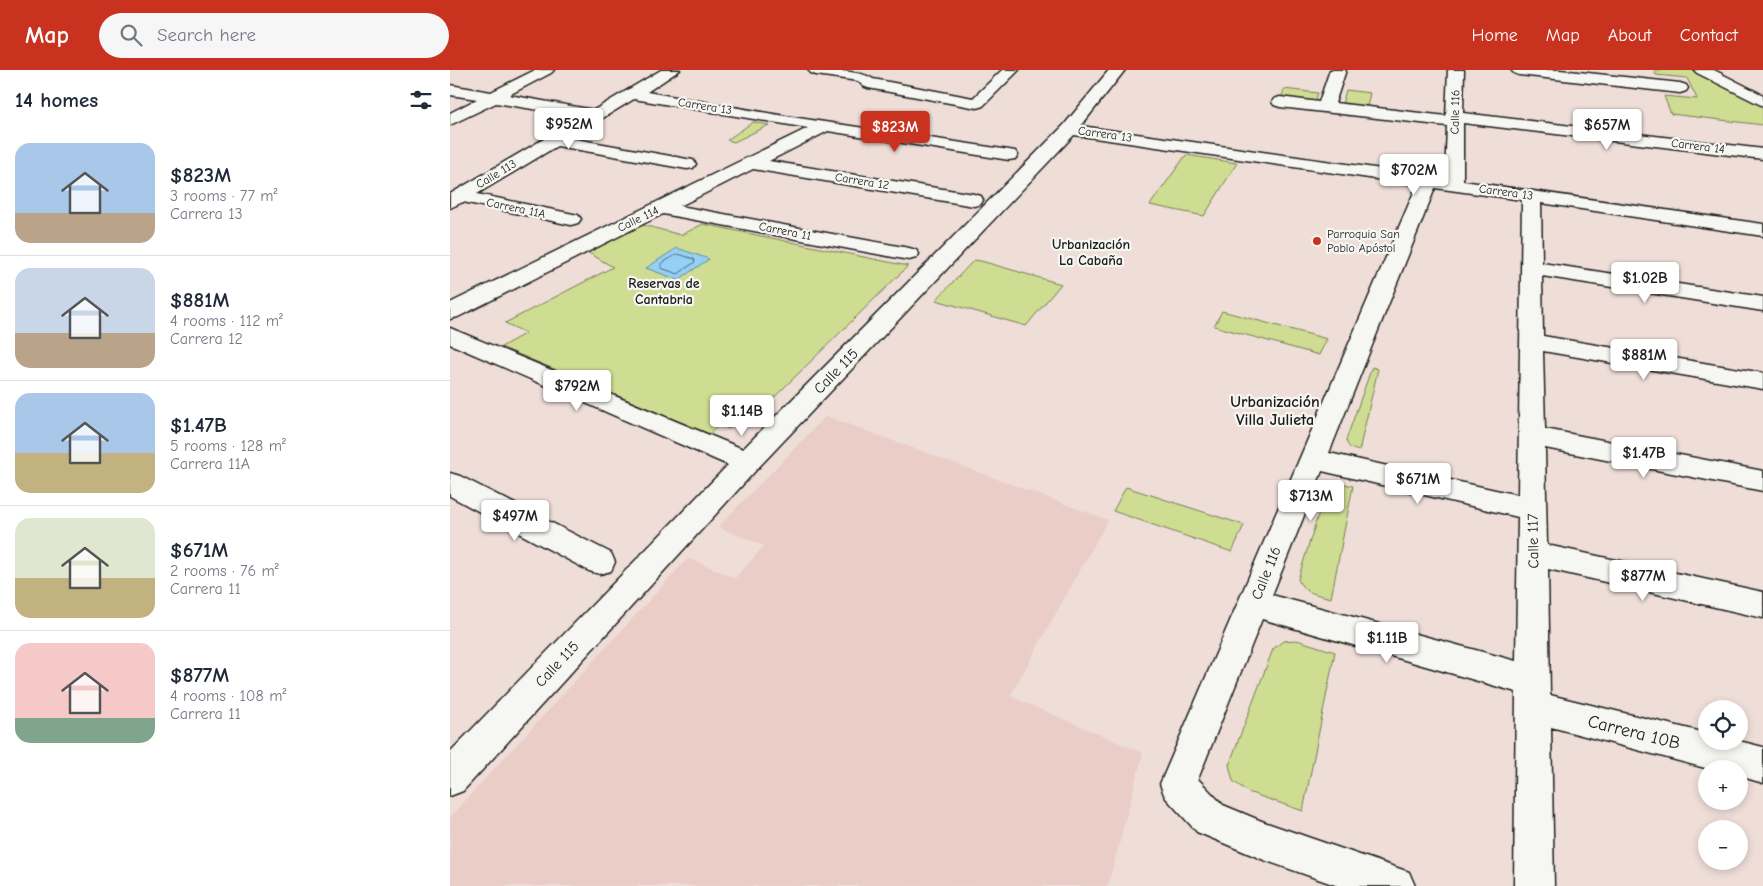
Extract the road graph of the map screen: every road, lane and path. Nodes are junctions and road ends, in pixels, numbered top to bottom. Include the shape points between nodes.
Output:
1 (546, 70) edge
2 (672, 70) edge
3 (816, 70) edge
4 (1010, 70) edge
5 (1117, 70) edge
6 (1338, 70) edge
7 (1456, 70) edge
8 (1519, 70) edge
9 (1702, 70) edge
10 (864, 73) edge
11 (1763, 82) edge
12 (1735, 87) junction
13 (1680, 88) dead end
14 (450, 90) edge
15 (632, 94) junction
16 (493, 97) junction
17 (1763, 101) edge
18 (1280, 102) dead end
19 (1325, 108) junction
20 (596, 115) junction
21 (1454, 119) junction
22 (450, 120) edge
23 (826, 126) junction
24 (1070, 129) junction
25 (554, 140) junction
26 (1763, 154) edge
27 (1009, 155) dead end
28 (750, 163) junction
29 (686, 164) dead end
30 (1441, 183) junction
31 (1531, 196) junction
32 (455, 199) edge
33 (974, 200) dead end
34 (660, 208) junction
35 (571, 219) dead end
36 (1763, 230) edge
37 (909, 254) dead end
38 (1532, 268) junction
39 (1763, 304) edge
40 (450, 312) edge
41 (450, 335) edge
42 (1532, 342) junction
43 (1763, 381) edge
44 (1532, 436) junction
45 (1313, 459) junction
46 (747, 462) junction
47 (1763, 480) edge
48 (450, 483) edge
49 (1532, 509) junction
50 (1533, 554) junction
51 (600, 562) dead end
52 (1254, 603) junction
53 (1763, 605) edge
54 (1533, 694) junction
55 (1763, 765) edge
56 (450, 778) edge
57 (1395, 886) edge
58 (1534, 886) edge

1 - 16 street
2 - 15 street, Calle 113
3 - 10 street
4 - 10 street via 977,103 868,82
5 - 24 street, Calle 115
6 - 19 street
7 - 21 street, Calle 116
8 - 13 street
9 - 12 street
11 - 12 street
12 - 17 street
14 - 16 street
15 - 20 street, Calle 113
15 - 23 street, Carrera 13
16 - 20 street
16 - 22 street
18 - 19 street, Carrera 14
19 - 21 street, Carrera 14
20 - 25 street, Calle 113
21 - 26 street, Carrera 14
21 - 30 street, Calle 116
23 - 27 street, Carrera 13
23 - 28 street, Calle 114
24 - 30 street, Carrera 13
24 - 46 street, Calle 115
25 - 29 street
25 - 32 street, Calle 113
28 - 33 street, Carrera 12
28 - 34 street, Calle 114
30 - 31 street, Carrera 13
30 - 45 street, Calle 116
31 - 36 street, Carrera 13
31 - 38 street, Calle 117
32 - 35 street, Carrera 11A
34 - 37 street, Carrera 11
34 - 40 street, Calle 114
38 - 39 street
38 - 42 street, Calle 117
41 - 46 street
42 - 43 street
42 - 44 street, Calle 117
44 - 47 street
44 - 49 street, Calle 117
45 - 49 street
45 - 52 street, Calle 116
46 - 56 street, Calle 115
48 - 51 street
49 - 50 street, Calle 117
50 - 53 street
50 - 54 street, Calle 117
52 - 54 street, Carrera 10B
52 - 57 street, Calle 116 via 1178,784 1210,819
54 - 55 street, Carrera 10B
54 - 58 street, Calle 117

